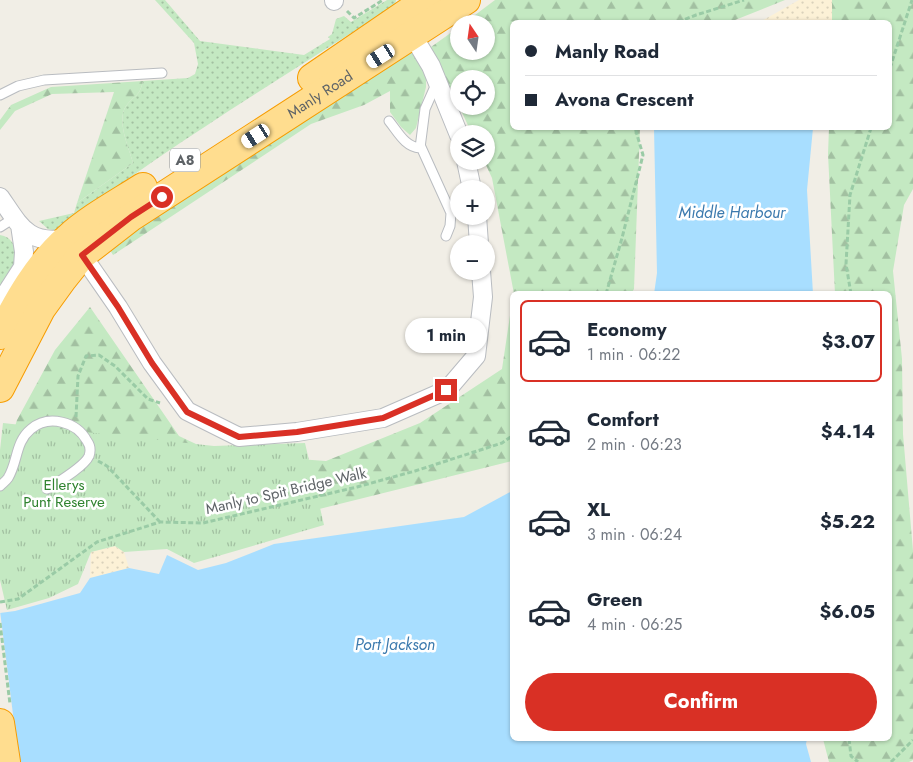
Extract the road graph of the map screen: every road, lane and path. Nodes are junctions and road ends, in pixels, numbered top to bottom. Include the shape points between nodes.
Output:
1 (334, 0) edge
2 (466, 0) edge
3 (744, 0) edge
4 (912, 0) edge
5 (405, 12) edge
6 (682, 20) edge
7 (892, 62) edge
8 (162, 73) dead end
9 (437, 82) junction
10 (0, 95) edge
11 (389, 122) dead end
12 (455, 125) edge
13 (636, 130) edge
14 (871, 130) edge
15 (421, 147) junction
16 (0, 197) edge
17 (11, 223) edge
18 (446, 236) dead end
19 (75, 247) junction
20 (482, 280) edge
21 (607, 291) edge
22 (850, 291) edge
23 (0, 303) edge
24 (0, 335) edge
25 (0, 388) edge
26 (182, 404) junction
27 (73, 425) junction
28 (510, 437) edge
29 (89, 456) junction
30 (0, 486) edge
31 (47, 489) dead end
32 (160, 522) junction
33 (0, 602) edge
34 (0, 622) edge
35 (5, 714) edge
36 (913, 740) edge
37 (850, 741) edge
38 (6, 762) edge
39 (858, 762) edge
40 (891, 762) edge

1 - 5 path via 354,18
2 - 5 highway, Manly Road / A8
3 - 6 path
4 - 7 path
5 - 9 street
5 - 19 highway, Manly Road / A8 via 322,71 127,197
8 - 10 lane via 44,80 18,86
9 - 12 street
9 - 15 lane via 426,109
11 - 15 lane via 405,142 413,148
13 - 21 path via 643,155
14 - 22 path via 850,195 846,264
15 - 18 lane via 451,213
16 - 17 street
17 - 19 street via 42,240
17 - 23 street via 24,252 23,267
19 - 24 highway, Manly Road / A8 via 53,254 20,297
19 - 25 highway, Manly Road / A8 via 62,280 41,309
19 - 26 street
20 - 26 street via 483,297 476,356 446,390 383,418 297,432 239,437 187,412
26 - 27 path via 179,409 148,399 115,366 99,355 86,356 78,376 78,413
27 - 29 lane via 80,429 90,446
27 - 30 lane via 54,422 32,429 17,449 8,478
28 - 32 path, Manly to Spit Bridge Walk via 493,446 357,487 203,523
29 - 31 lane
29 - 32 path via 108,466
32 - 33 path, Manly to Spit Bridge Walk via 97,542 18,599
34 - 35 path
35 - 38 highway
36 - 40 path
37 - 39 path via 851,756

